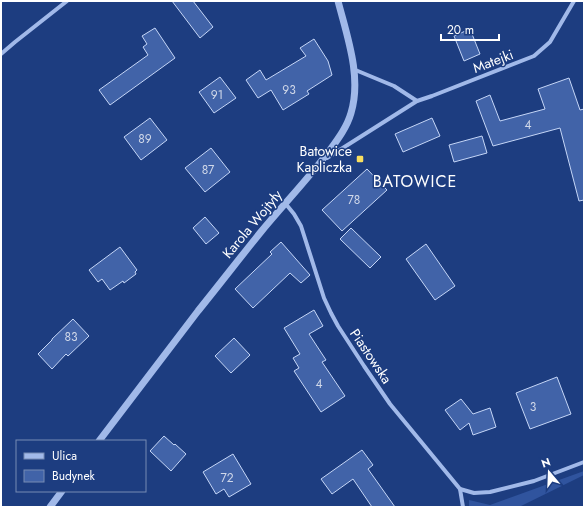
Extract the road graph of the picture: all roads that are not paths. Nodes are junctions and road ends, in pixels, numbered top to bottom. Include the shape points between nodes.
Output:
1 (67, 1) edge
2 (338, 1) edge
3 (574, 1) edge
4 (1, 54) edge
5 (354, 69) junction
6 (417, 101) junction
7 (321, 161) junction
8 (286, 203) junction
9 (100, 440) edge
10 (584, 462) edge
11 (460, 489) junction
12 (61, 492) edge
13 (50, 507) edge
14 (462, 507) edge

1 - 4 street
2 - 5 street, Karola Wojtyły
3 - 6 street, Matejki via 550,42 534,56
5 - 6 street via 394,86
5 - 7 street, Karola Wojtyły via 354,101 351,114 339,137
6 - 7 street, Matejki
7 - 8 street, Karola Wojtyły
8 - 9 street, Karola Wojtyły via 153,368
8 - 11 street, Piastowska via 301,226 324,298 338,326 390,404
10 - 11 street via 534,481 490,492 474,493
11 - 14 street
12 - 13 street

